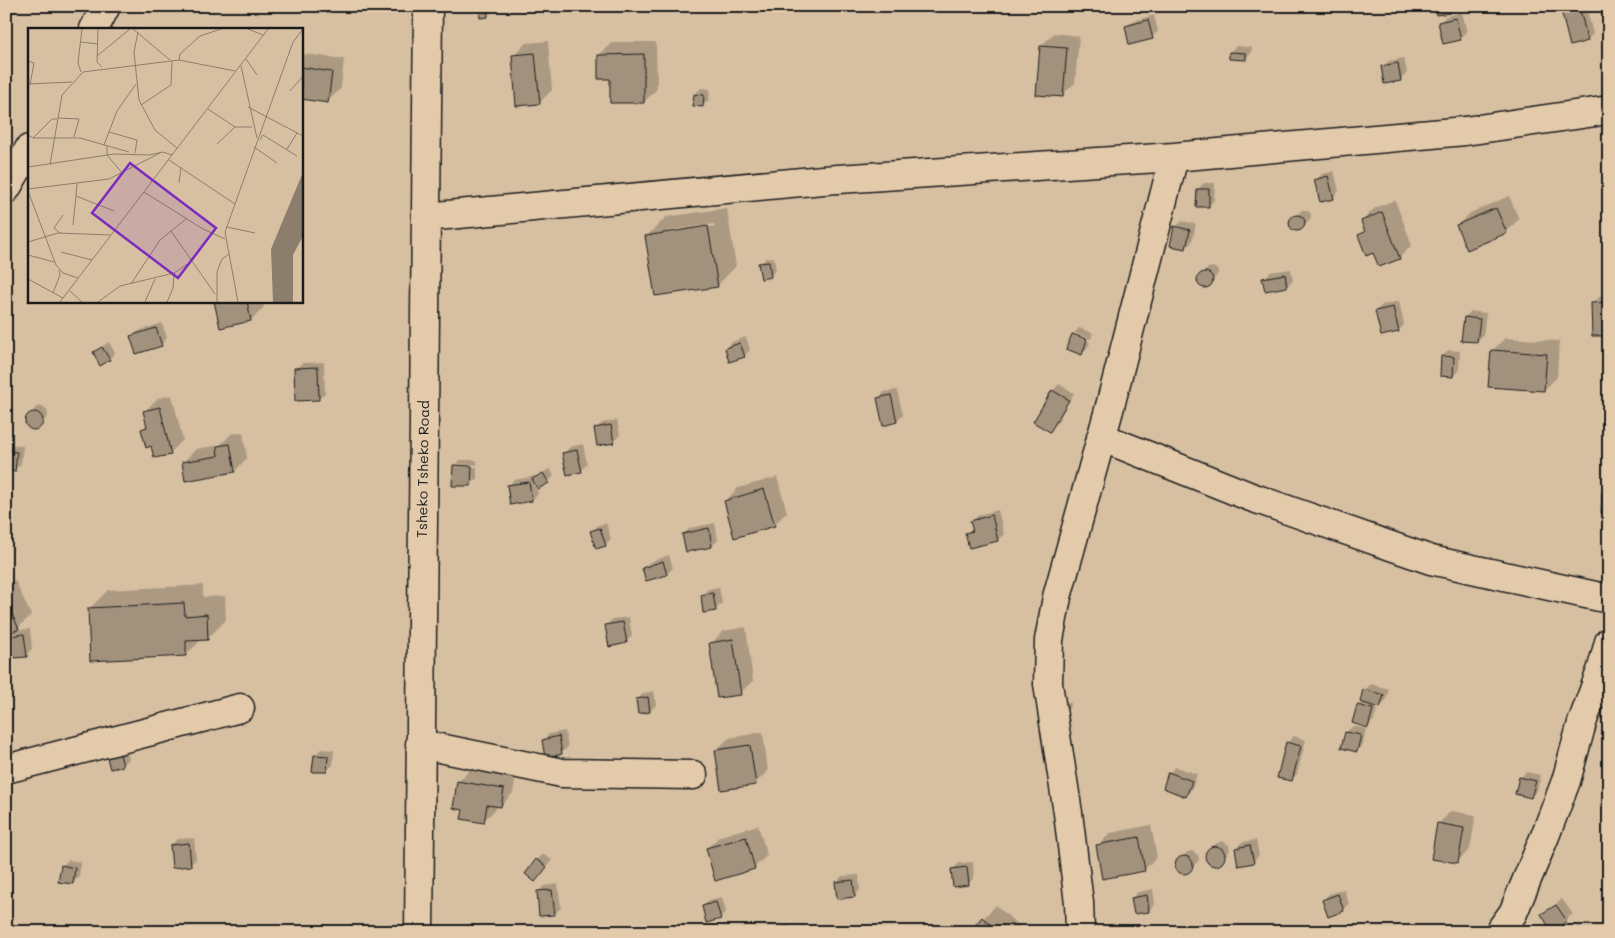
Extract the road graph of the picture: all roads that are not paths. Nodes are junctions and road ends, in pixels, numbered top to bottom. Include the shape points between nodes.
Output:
1 (106, 6) edge
2 (428, 6) edge
3 (95, 28) edge
4 (1609, 110) edge
5 (28, 151) edge
6 (1174, 157) junction
7 (6, 189) edge
8 (426, 217) junction
9 (1101, 437) junction
10 (1609, 599) edge
11 (1609, 642) edge
12 (240, 708) dead end
13 (420, 744) junction
14 (6, 769) edge
15 (694, 775) dead end
16 (1513, 925) edge
17 (419, 932) edge
18 (1080, 932) edge

1 - 3 main road
2 - 8 main road, Tsheko Tsheko Road
4 - 6 main road via 1465,131
5 - 7 main road
6 - 8 main road via 823,180
6 - 9 main road
8 - 13 main road, Tsheko Tsheko Road
9 - 10 main road via 1251,497 1431,560
9 - 18 main road via 1057,597 1049,640 1048,684 1068,813
11 - 16 main road via 1566,781
12 - 14 main road
13 - 15 main road via 562,773
13 - 17 main road, Tsheko Tsheko Road

